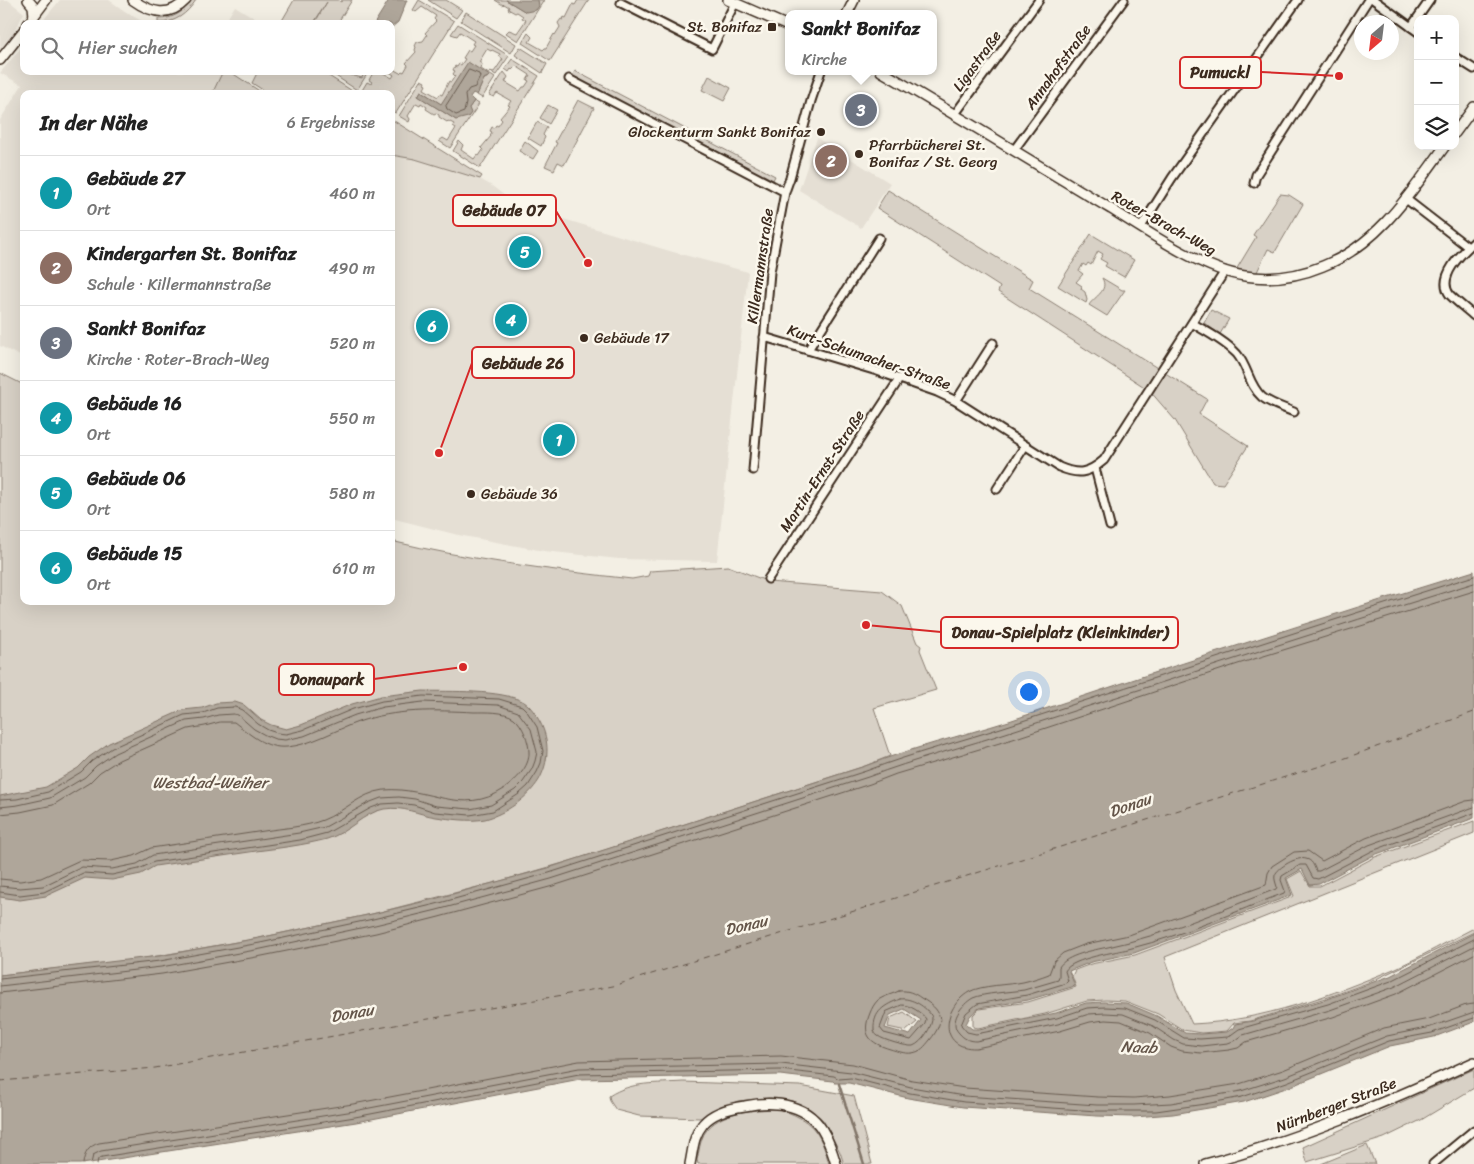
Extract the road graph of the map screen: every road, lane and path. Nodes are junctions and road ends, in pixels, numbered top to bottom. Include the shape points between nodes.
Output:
1 (28, 0) edge
2 (46, 0) edge
3 (133, 0) edge
4 (186, 0) edge
5 (1039, 0) edge
6 (1124, 0) edge
7 (1298, 0) edge
8 (1368, 0) edge
9 (1374, 0) edge
10 (1430, 0) edge
11 (732, 2) edge
12 (621, 3) dead end
13 (31, 20) edge
14 (785, 25) edge
15 (1411, 27) junction
16 (1414, 29) edge
17 (20, 35) edge
18 (1459, 59) edge
19 (0, 60) edge
20 (1474, 69) edge
21 (821, 75) edge
22 (888, 75) edge
23 (569, 79) dead end
24 (1474, 107) edge
25 (955, 114) junction
26 (1459, 128) edge
27 (1014, 150) junction
28 (1442, 150) edge
29 (1254, 183) dead end
30 (785, 192) junction
31 (1406, 199) junction
32 (1141, 228) junction
33 (879, 238) dead end
34 (1474, 242) edge
35 (1468, 247) junction
36 (1226, 271) junction
37 (1474, 316) edge
38 (1192, 323) junction
39 (764, 336) junction
40 (993, 343) dead end
41 (808, 350) junction
42 (900, 378) junction
43 (956, 401) junction
44 (1294, 412) dead end
45 (1025, 446) junction
46 (1094, 468) junction
47 (753, 470) dead end
48 (997, 489) dead end
49 (1110, 526) dead end
50 (768, 579) dead end
51 (1474, 1062) edge
52 (1474, 1130) edge
53 (691, 1162) edge
54 (836, 1164) edge
55 (1205, 1164) edge
56 (1433, 1164) edge

1 - 13 street via 33,6
2 - 13 street
3 - 4 street via 160,12 178,8
5 - 25 street, Ligastraße
6 - 27 street, Annahofstraße
7 - 32 street
8 - 29 street via 1256,175
9 - 15 street
10 - 15 street
11 - 12 street via 712,49
11 - 14 street
15 - 16 street
17 - 19 street
18 - 20 street
21 - 30 street, Killermannstraße
22 - 25 street, Roter-Brach-Weg
23 - 30 street
24 - 26 street
25 - 27 street, Roter-Brach-Weg
27 - 32 street, Roter-Brach-Weg
28 - 31 street, Roter-Brach-Weg
30 - 39 street, Killermannstraße via 770,272
31 - 35 street
31 - 36 street, Roter-Brach-Weg via 1357,248 1324,266 1284,276 1244,276
32 - 36 street, Roter-Brach-Weg via 1210,266
33 - 41 street
34 - 35 street
35 - 37 street via 1449,272 1446,287
36 - 38 street
38 - 44 street via 1237,354 1262,397
38 - 46 street via 1104,460
39 - 41 street, Kurt-Schumacher-Straße
39 - 47 street, Killermannstraße
40 - 43 street
41 - 42 street, Kurt-Schumacher-Straße
42 - 43 street, Kurt-Schumacher-Straße
42 - 50 street, Martin-Ernst-Straße
43 - 45 street, Kurt-Schumacher-Straße
45 - 46 street, Kurt-Schumacher-Straße via 1068,471 1086,472
45 - 48 street
46 - 49 street
51 - 55 street, Nürnberger Straße via 1295,1137
52 - 56 street
53 - 54 street via 695,1139 704,1122 730,1108 776,1103 789,1104 813,1119 826,1135

